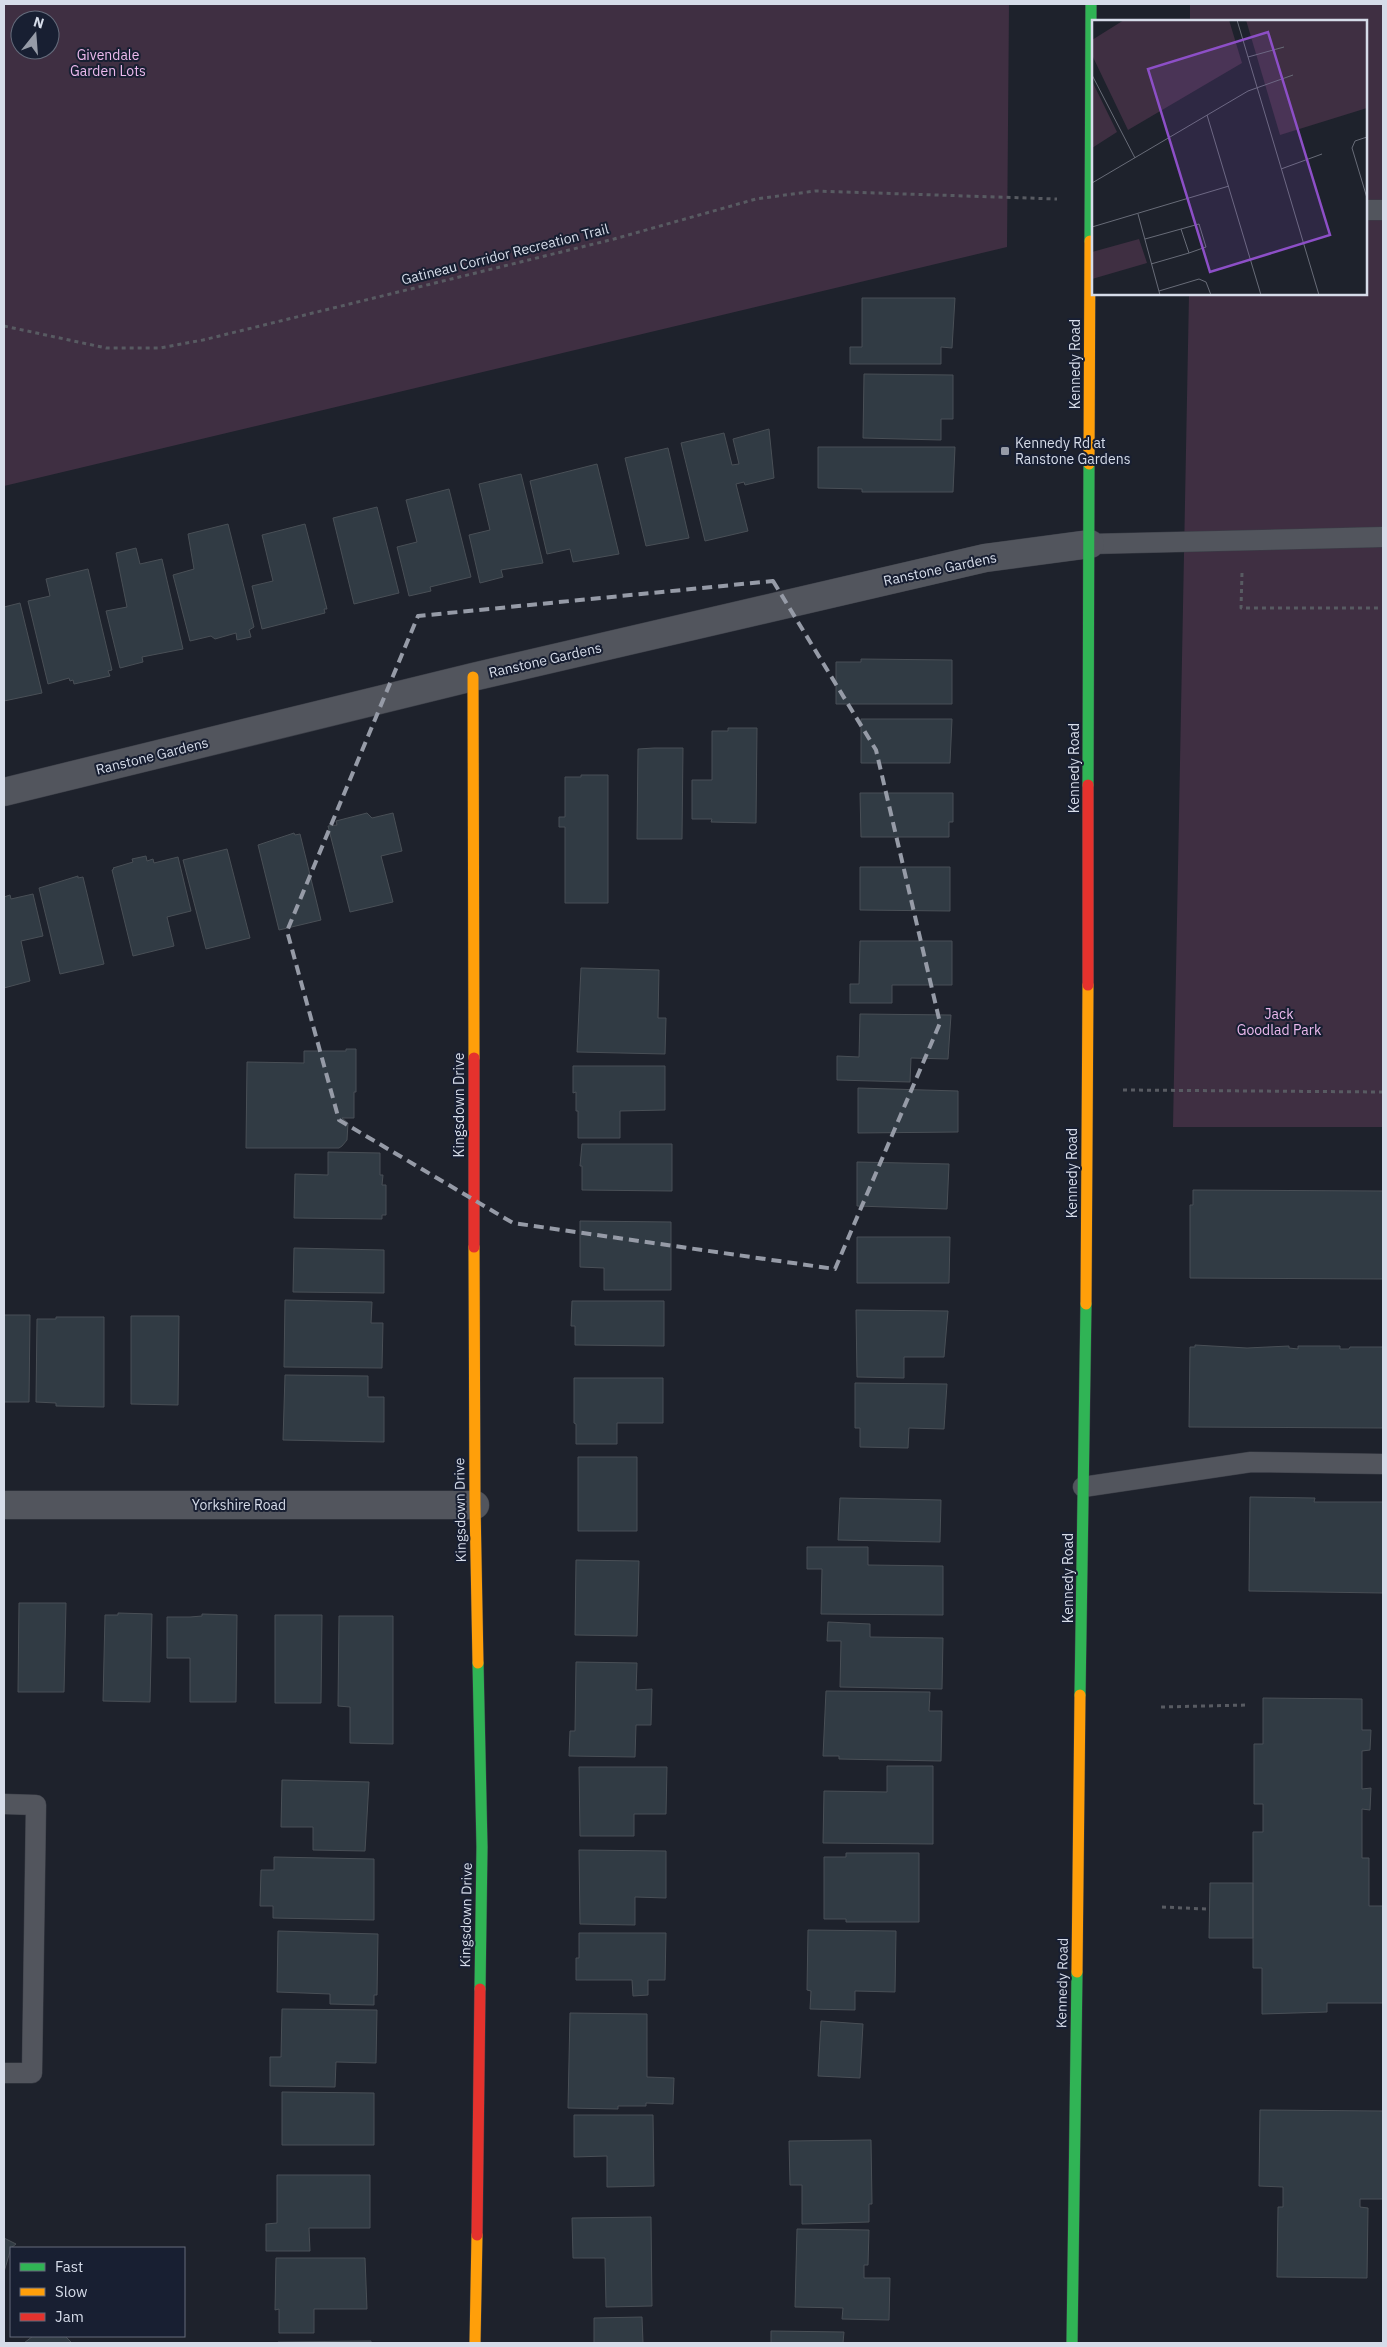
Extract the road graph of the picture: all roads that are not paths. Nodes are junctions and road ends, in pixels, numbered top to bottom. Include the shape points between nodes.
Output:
1 (1092, 4) edge
2 (1092, 202) edge
3 (1367, 210) edge
4 (1383, 210) edge
5 (1383, 537) edge
6 (1090, 544) junction
7 (473, 677) junction
8 (4, 792) edge
9 (1383, 1464) edge
10 (1083, 1487) junction
11 (4, 1505) edge
12 (475, 1505) junction
13 (4, 1804) edge
14 (4, 2073) edge
15 (475, 2343) edge
16 (1072, 2343) edge

1 - 2 main road, Kennedy Road
2 - 6 main road, Kennedy Road
3 - 4 lane
5 - 6 lane
6 - 7 street, Ranstone Gardens via 985,558
6 - 10 main road, Kennedy Road
7 - 8 street, Ranstone Gardens
7 - 12 main road, Kingsdown Drive
9 - 10 lane via 1251,1462
10 - 16 main road, Kennedy Road
11 - 12 street, Yorkshire Road
12 - 15 main road, Kingsdown Drive via 482,1847
13 - 14 lane via 36,1805 32,2073

